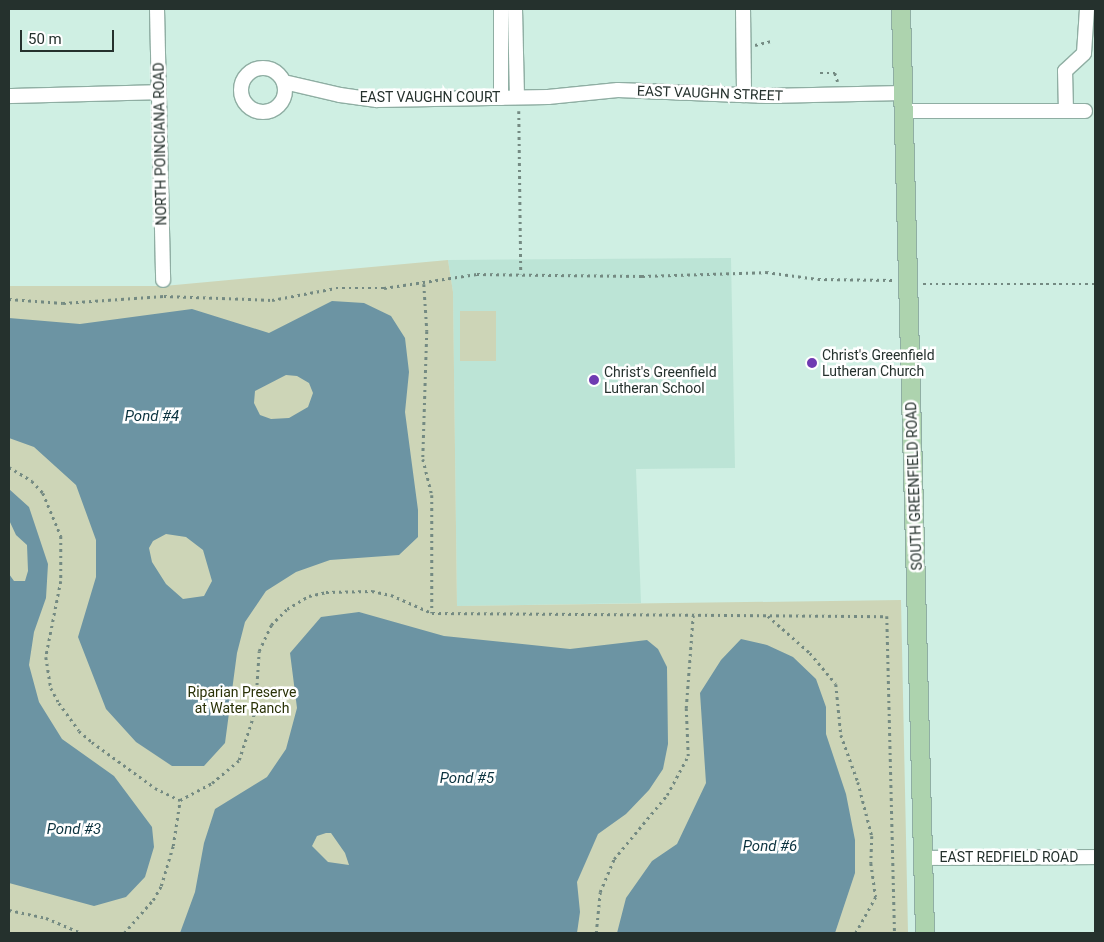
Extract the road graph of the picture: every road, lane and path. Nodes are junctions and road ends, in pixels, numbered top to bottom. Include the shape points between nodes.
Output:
1 (157, 9) edge
2 (501, 9) edge
3 (516, 9) edge
4 (743, 9) edge
5 (901, 9) edge
6 (1087, 9) edge
7 (820, 73) dead end
8 (284, 82) dead end
9 (158, 92) junction
10 (903, 92) junction
11 (744, 95) junction
12 (9, 96) edge
13 (838, 96) junction
14 (501, 98) junction
15 (518, 103) junction
16 (904, 111) junction
17 (1066, 111) junction
18 (1085, 111) dead end
19 (521, 274) junction
20 (163, 280) dead end
21 (424, 283) junction
22 (908, 283) junction
23 (1095, 284) edge
24 (9, 299) edge
25 (9, 467) edge
26 (432, 613) junction
27 (693, 615) junction
28 (767, 615) junction
29 (180, 800) junction
30 (1095, 857) edge
31 (923, 858) junction
32 (9, 910) edge
33 (82, 933) edge
34 (124, 933) edge
35 (596, 933) edge
36 (856, 933) edge
37 (895, 933) edge
38 (925, 933) edge

1 - 9 street, NORTH POINCIANA ROAD
2 - 14 street
3 - 15 street
4 - 11 street
5 - 10 main road, SOUTH GREENFIELD ROAD
6 - 17 street via 1084,53 1065,71
7 - 13 path via 837,74
8 - 14 street, EAST VAUGHN COURT via 377,100
9 - 12 street
9 - 20 street, NORTH POINCIANA ROAD
10 - 13 street, EAST VAUGHN STREET
10 - 16 main road, SOUTH GREENFIELD ROAD
11 - 13 street, EAST VAUGHN STREET
11 - 15 street, EAST VAUGHN STREET via 618,90
14 - 15 street, EAST VAUGHN COURT
15 - 19 path
16 - 17 street
16 - 22 main road, SOUTH GREENFIELD ROAD
17 - 18 street
19 - 21 path via 469,274
19 - 22 path via 766,272 818,279 884,278
21 - 24 path via 336,288 263,300 224,300 206,296 63,303
21 - 26 path via 427,331 423,460 432,495
22 - 23 path
22 - 31 main road, SOUTH GREENFIELD ROAD
25 - 29 path via 43,492 61,536 61,581 46,657 49,680 59,703 79,731 92,742 155,788
26 - 27 path
26 - 29 path via 391,595 338,589 309,596 287,609 271,625 259,651 252,728 239,760 212,783
27 - 28 path
27 - 35 path via 686,708 688,756 667,795 614,859 600,892
28 - 36 path via 810,654 836,684 841,735 871,830 876,897
28 - 37 path via 887,616
29 - 34 path via 173,846 161,886
30 - 31 street, EAST REDFIELD ROAD
31 - 38 main road, SOUTH GREENFIELD ROAD
32 - 33 path via 39,916

